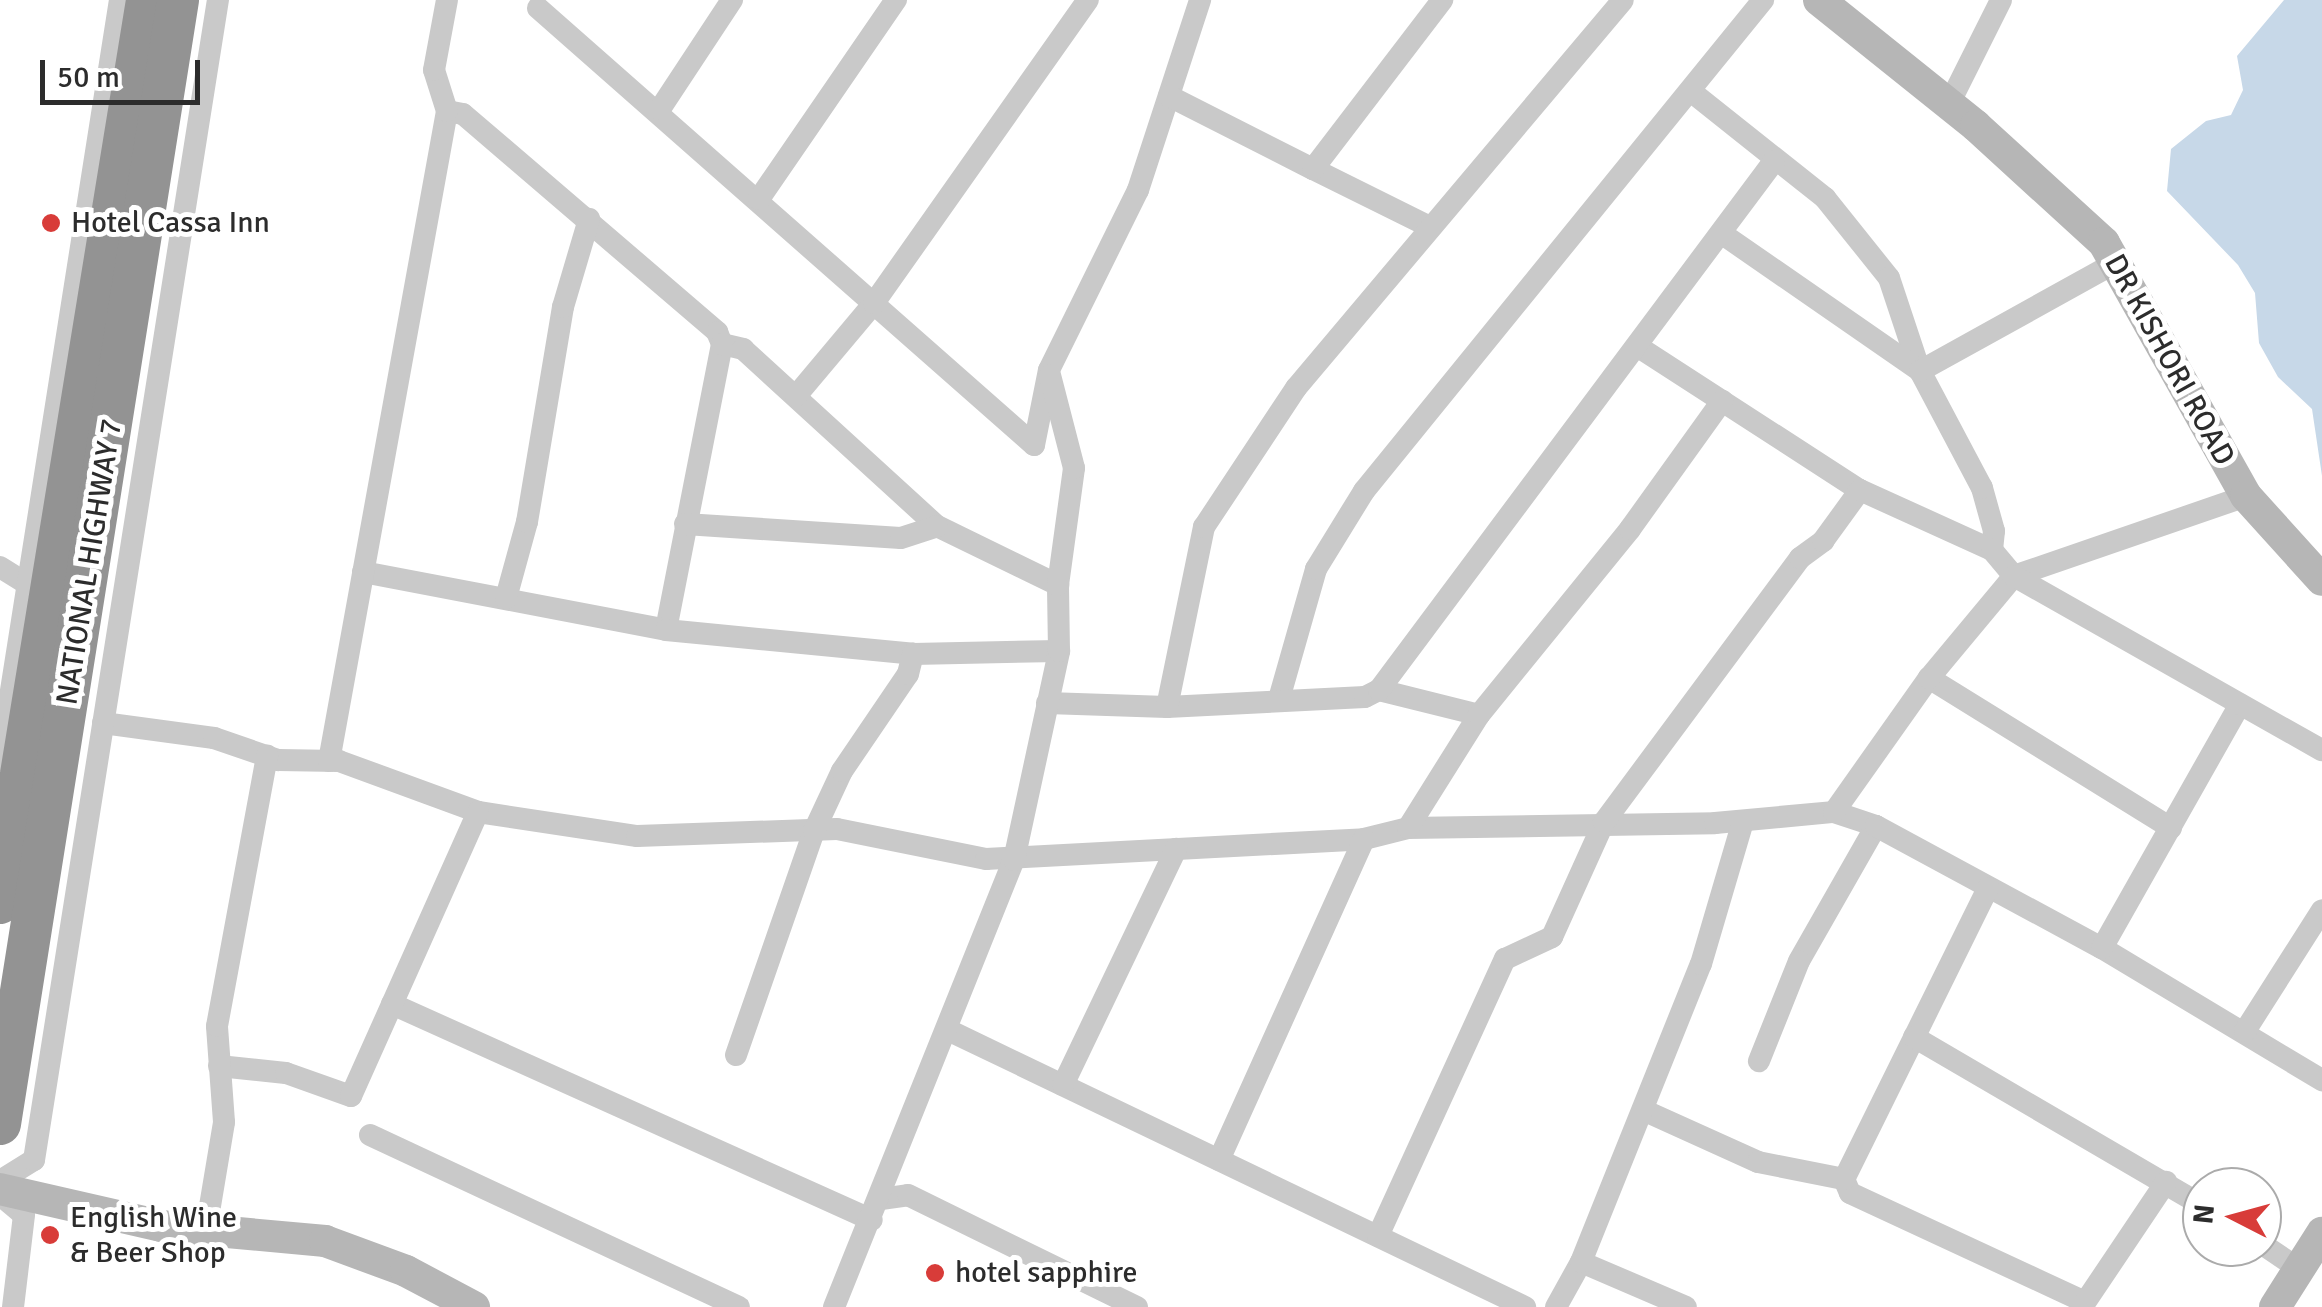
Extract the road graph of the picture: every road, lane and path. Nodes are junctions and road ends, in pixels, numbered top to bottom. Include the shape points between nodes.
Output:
1 (120, 0) edge
2 (146, 0) edge
3 (178, 0) edge
4 (218, 0) edge
5 (448, 0) edge
6 (732, 0) edge
7 (896, 0) edge
8 (1088, 0) edge
9 (1200, 0) edge
10 (1442, 0) edge
11 (1623, 0) edge
12 (1763, 0) edge
13 (1819, 0) edge
14 (2000, 2) edge
15 (537, 3) edge
16 (1693, 93) junction
17 (1169, 96) junction
18 (1948, 104) junction
19 (660, 108) junction
20 (447, 111) junction
21 (1774, 161) junction
22 (1313, 169) junction
23 (758, 199) junction
24 (588, 219) junction
25 (1428, 226) junction
26 (1720, 234) junction
27 (2115, 264) junction
28 (874, 304) junction
29 (722, 344) junction
30 (1636, 346) junction
31 (1049, 370) junction
32 (1920, 372) junction
33 (796, 396) junction
34 (1722, 401) junction
35 (1860, 490) junction
36 (2246, 496) junction
37 (685, 524) junction
38 (937, 526) junction
39 (1992, 550) junction
40 (0, 567) edge
41 (363, 572) junction
42 (2014, 576) junction
43 (2322, 580) edge
44 (1058, 584) junction
45 (28, 585) junction
46 (506, 598) junction
47 (666, 630) junction
48 (1059, 652) junction
49 (913, 654) junction
50 (1930, 678) junction
51 (1379, 690) junction
52 (1280, 699) junction
53 (1046, 702) junction
54 (2240, 704) junction
55 (1166, 707) junction
56 (1479, 715) junction
57 (103, 723) junction
58 (2322, 750) edge
59 (267, 756) junction
60 (0, 760) edge
61 (329, 760) junction
62 (478, 812) junction
63 (1834, 812) junction
64 (7, 814) edge
65 (1604, 822) junction
66 (1743, 822) junction
67 (1876, 826) junction
68 (1408, 828) junction
69 (2171, 828) junction
70 (814, 831) junction
71 (1364, 839) junction
72 (1176, 849) junction
73 (1014, 860) junction
74 (1988, 888) junction
75 (0, 904) edge
76 (2322, 910) edge
77 (2102, 948) junction
78 (392, 1004) junction
79 (950, 1030) junction
80 (2245, 1031) junction
81 (1914, 1038) junction
82 (736, 1055) dead end
83 (1759, 1061) dead end
84 (220, 1066) junction
85 (2322, 1080) edge
86 (1062, 1085) junction
87 (1644, 1110) junction
88 (0, 1124) edge
89 (370, 1136) dead end
90 (1218, 1160) junction
91 (1844, 1179) junction
92 (0, 1181) edge
93 (2166, 1182) junction
94 (0, 1192) edge
95 (2182, 1192) edge
96 (876, 1209) junction
97 (206, 1230) junction
98 (2322, 1233) edge
99 (1378, 1236) junction
100 (2282, 1257) edge
101 (1581, 1262) junction
102 (2300, 1269) junction
103 (2083, 1304) edge
104 (2280, 1306) edge
105 (13, 1307) edge
106 (474, 1307) edge
107 (739, 1307) edge
108 (834, 1307) edge
109 (1137, 1307) edge
110 (1526, 1307) edge
111 (1556, 1307) edge
112 (1686, 1307) edge

1 - 45 street
2 - 64 highway
3 - 88 highway, NATIONAL HIGHWAY 7
4 - 57 street
5 - 20 street via 434,70
6 - 19 street
7 - 23 street
8 - 28 street
9 - 17 street
10 - 22 street
11 - 25 street
12 - 16 street
13 - 18 street, DR KISHORI ROAD
14 - 18 street
15 - 19 street
16 - 21 street
16 - 52 street via 1364,491 1316,569
17 - 22 street
17 - 31 street via 1138,190
18 - 27 street, DR KISHORI ROAD via 2104,243
19 - 23 street
20 - 24 street via 463,114
20 - 41 street
21 - 26 street
21 - 32 street via 1825,198 1889,278
22 - 25 street
23 - 28 street
24 - 29 street via 717,332
24 - 46 street via 563,307 527,522
25 - 55 street via 1296,388 1204,527
26 - 30 street
26 - 32 street
27 - 32 street
27 - 36 street, DR KISHORI ROAD
28 - 31 street via 1034,445
28 - 33 street
29 - 33 street via 743,349
29 - 37 street
30 - 34 street
30 - 51 street
31 - 44 street via 1074,468
32 - 39 street via 1982,488
33 - 38 street
34 - 35 street
34 - 56 street via 1630,529
35 - 39 street
35 - 65 street via 1824,541 1800,558
36 - 42 street
36 - 43 street, DR KISHORI ROAD
37 - 38 street via 901,538
37 - 47 street
38 - 44 street
39 - 42 street
40 - 45 street
41 - 46 street
41 - 61 street
42 - 50 street
42 - 54 street
44 - 48 street
45 - 60 street
46 - 47 street
47 - 49 street
48 - 49 street
48 - 53 street
49 - 70 street via 908,674 842,771
50 - 63 street
50 - 69 street
51 - 52 street
51 - 56 street
52 - 55 street
53 - 55 street
53 - 73 street
54 - 58 street
54 - 69 street
56 - 68 street
57 - 59 street via 214,738
57 - 92 street via 34,1160
59 - 61 street
59 - 84 street via 216,1026
61 - 62 street
62 - 70 street via 637,836
62 - 78 street
63 - 66 street
63 - 67 street
64 - 75 highway
65 - 66 street
65 - 68 street
65 - 99 street via 1552,937 1520,947 1488,990
66 - 87 street via 1702,964
67 - 74 street
67 - 83 street via 1799,961
68 - 71 street
69 - 77 street
70 - 73 street via 838,828
70 - 82 street
71 - 72 street
71 - 90 street
72 - 73 street
72 - 86 street
73 - 79 street
74 - 77 street
74 - 81 street
76 - 80 street
77 - 80 street
78 - 84 street via 351,1096 286,1074
78 - 96 street
79 - 86 street
79 - 96 street
80 - 85 street
81 - 91 street
81 - 93 street
84 - 97 street via 224,1122
86 - 90 street
87 - 91 street via 1758,1162
87 - 101 street
89 - 107 street
90 - 99 street
91 - 103 street via 1850,1193
93 - 95 street
93 - 103 street
94 - 97 street
94 - 105 street via 24,1216
96 - 108 street
96 - 109 street via 908,1195
97 - 106 street via 325,1240
98 - 102 street
99 - 110 street
100 - 102 street
101 - 111 street
101 - 112 street
102 - 104 street

